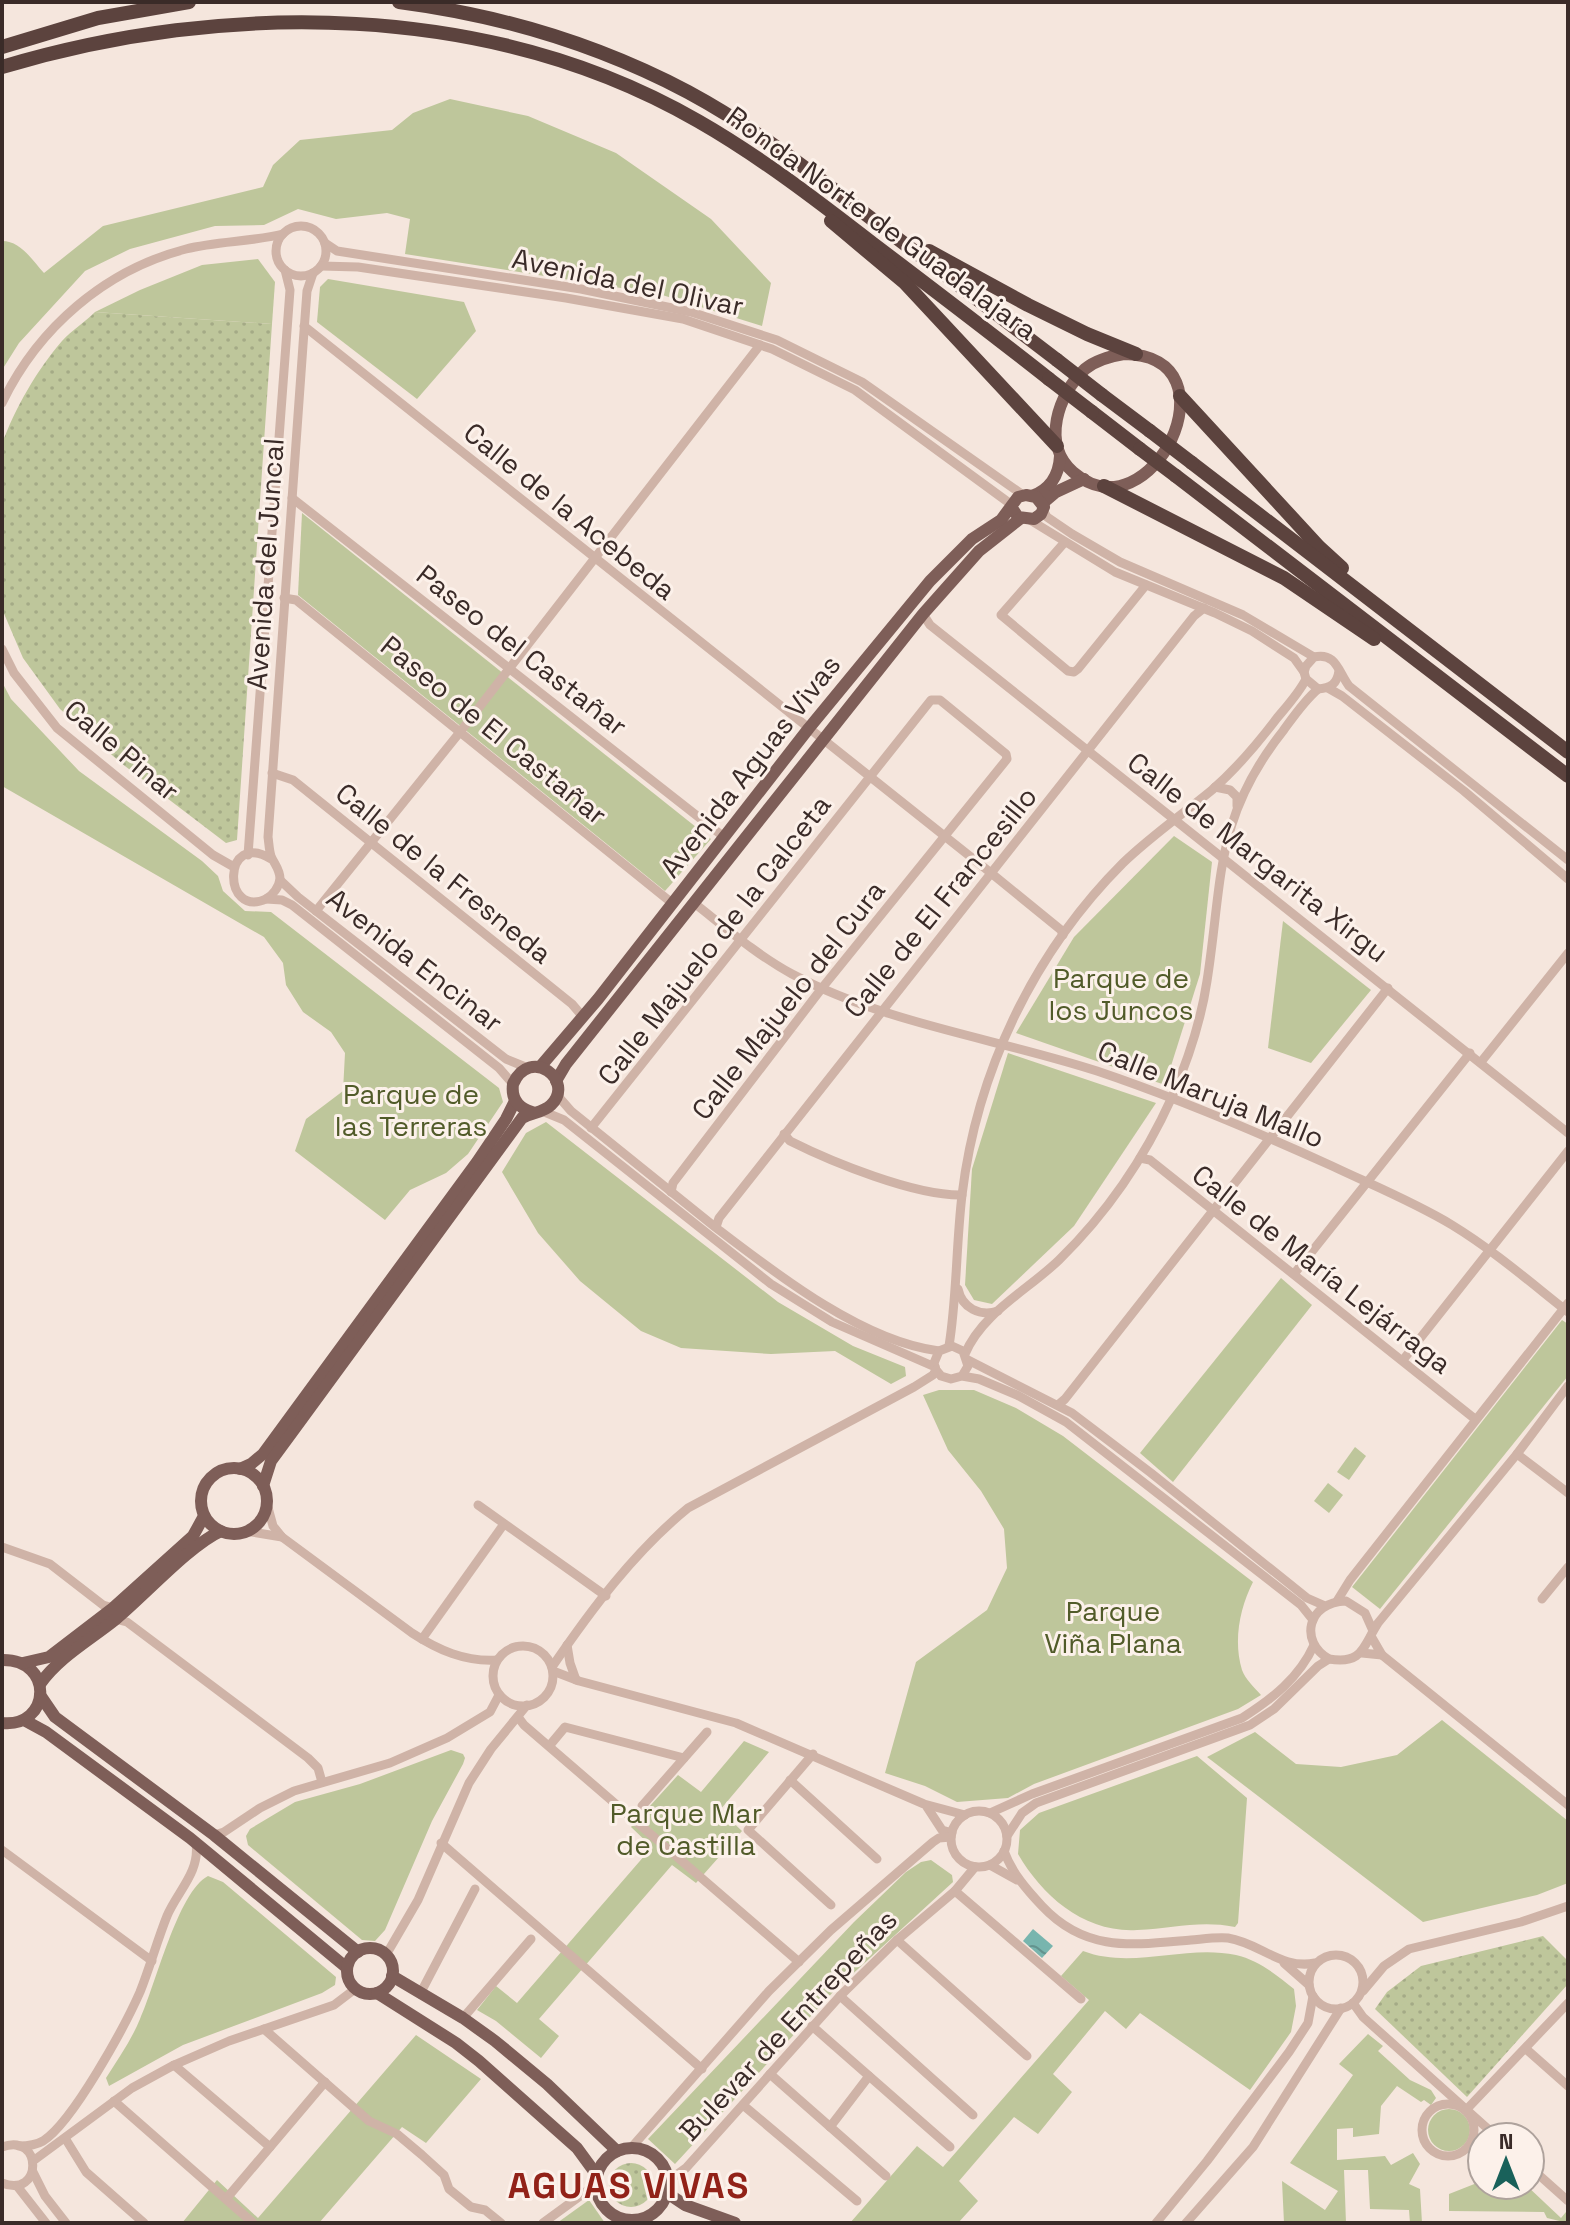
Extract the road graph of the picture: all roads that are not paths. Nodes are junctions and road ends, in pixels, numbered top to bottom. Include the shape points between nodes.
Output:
1 (189, 2) edge
2 (399, 2) edge
3 (2, 47) edge
4 (2, 67) edge
5 (774, 144) junction
6 (781, 175) junction
7 (283, 234) junction
8 (252, 240) junction
9 (325, 243) junction
10 (276, 252) junction
11 (317, 269) junction
12 (285, 270) junction
13 (304, 326) junction
14 (760, 345) junction
15 (1136, 354) junction
16 (1180, 396) junction
17 (2, 403) edge
18 (1058, 451) junction
19 (1084, 479) junction
20 (1104, 486) junction
21 (292, 498) junction
22 (1035, 501) junction
23 (1019, 513) junction
24 (1064, 543) junction
25 (595, 560) junction
26 (1146, 585) junction
27 (284, 598) junction
28 (1204, 608) junction
29 (923, 614) junction
30 (2, 649) edge
31 (1314, 657) junction
32 (509, 668) junction
33 (1339, 671) junction
34 (1305, 676) junction
35 (1441, 680) junction
36 (1484, 687) junction
37 (1323, 688) junction
38 (809, 728) junction
39 (460, 732) junction
40 (822, 739) junction
41 (1088, 751) junction
42 (1568, 752) edge
43 (272, 773) junction
44 (1568, 776) edge
45 (870, 778) junction
46 (1215, 787) junction
47 (1237, 806) junction
48 (1174, 820) junction
49 (724, 837) junction
50 (945, 837) junction
51 (371, 844) junction
52 (248, 855) junction
53 (1222, 857) junction
54 (271, 859) junction
55 (1568, 860) edge
56 (234, 867) junction
57 (991, 873) junction
58 (1568, 879) edge
59 (280, 880) junction
60 (266, 899) junction
61 (672, 903) junction
62 (694, 903) junction
63 (316, 911) junction
64 (1063, 935) junction
65 (741, 940) junction
66 (1568, 953) edge
67 (822, 988) junction
68 (1388, 988) junction
69 (880, 1011) junction
70 (583, 1017) junction
71 (1002, 1043) junction
72 (1470, 1053) junction
73 (1481, 1062) junction
74 (534, 1067) junction
75 (556, 1081) junction
76 (513, 1084) junction
77 (557, 1095) junction
78 (1171, 1098) junction
79 (515, 1101) junction
80 (537, 1112) junction
81 (591, 1128) junction
82 (1568, 1133) edge
83 (784, 1134) junction
84 (1271, 1138) junction
85 (1568, 1151) edge
86 (1140, 1158) junction
87 (481, 1165) junction
88 (1367, 1182) junction
89 (671, 1192) junction
90 (962, 1195) junction
91 (1213, 1209) junction
92 (716, 1227) junction
93 (1490, 1250) junction
94 (1294, 1274) junction
95 (957, 1278) junction
96 (1567, 1308) edge
97 (998, 1311) junction
98 (944, 1349) junction
99 (341, 1357) junction
100 (966, 1357) junction
101 (1403, 1360) junction
102 (938, 1371) junction
103 (962, 1376) junction
104 (1568, 1386) edge
105 (1058, 1405) junction
106 (1475, 1419) junction
107 (1517, 1454) junction
108 (240, 1469) junction
109 (263, 1486) junction
110 (1568, 1493) edge
111 (267, 1504) junction
112 (478, 1505) dead end
113 (204, 1516) junction
114 (504, 1524) junction
115 (221, 1531) junction
116 (246, 1531) junction
117 (282, 1537) junction
118 (2, 1547) edge
119 (1568, 1567) edge
120 (606, 1596) junction
121 (1542, 1599) dead end
122 (1337, 1601) junction
123 (1323, 1605) junction
124 (114, 1614) junction
125 (1313, 1620) junction
126 (1372, 1634) junction
127 (422, 1639) junction
128 (570, 1642) junction
129 (1314, 1645) junction
130 (542, 1652) junction
131 (1362, 1653) junction
132 (1382, 1655) junction
133 (1329, 1659) junction
134 (2, 1660) edge
135 (497, 1660) junction
136 (477, 1662) junction
137 (23, 1663) junction
138 (552, 1669) junction
139 (493, 1675) junction
140 (577, 1681) junction
141 (551, 1685) junction
142 (40, 1689) junction
143 (499, 1695) junction
144 (513, 1705) junction
145 (527, 1705) junction
146 (24, 1720) junction
147 (514, 1720) junction
148 (2, 1723) edge
149 (707, 1732) dead end
150 (550, 1745) junction
151 (813, 1754) junction
152 (684, 1758) junction
153 (790, 1780) junction
154 (322, 1782) junction
155 (924, 1804) junction
156 (1568, 1805) edge
157 (642, 1806) dead end
158 (990, 1813) junction
159 (965, 1815) junction
160 (214, 1835) junction
161 (951, 1835) junction
162 (1007, 1836) junction
163 (441, 1843) junction
164 (196, 1844) junction
165 (2, 1850) edge
166 (1004, 1851) junction
167 (877, 1859) dead end
168 (990, 1865) junction
169 (975, 1867) junction
170 (1020, 1882) junction
171 (475, 1889) dead end
172 (955, 1891) junction
173 (831, 1905) dead end
174 (1568, 1906) edge
175 (531, 1939) dead end
176 (897, 1940) junction
177 (358, 1952) junction
178 (386, 1955) junction
179 (1278, 1959) junction
180 (152, 1961) junction
181 (799, 1962) junction
182 (1315, 1963) junction
183 (1384, 1966) junction
184 (347, 1968) junction
185 (1360, 1969) junction
186 (392, 1976) junction
187 (1310, 1986) junction
188 (355, 1989) junction
189 (1363, 1991) junction
190 (377, 1993) junction
191 (420, 1994) junction
192 (840, 1996) junction
193 (1313, 1996) junction
194 (1081, 1999) dead end
195 (1353, 2003) junction
196 (1568, 2003) edge
197 (1341, 2008) junction
198 (463, 2018) junction
199 (812, 2026) junction
200 (264, 2029) junction
201 (1526, 2049) junction
202 (1027, 2056) dead end
203 (174, 2065) junction
204 (702, 2069) junction
205 (770, 2074) junction
206 (869, 2076) junction
207 (325, 2082) junction
208 (1440, 2084) junction
209 (1568, 2086) edge
210 (114, 2101) junction
211 (1441, 2104) junction
212 (743, 2105) junction
213 (1466, 2110) junction
214 (973, 2115) dead end
215 (1473, 2121) edge
216 (1479, 2121) edge
217 (830, 2127) junction
218 (65, 2138) junction
219 (8, 2145) edge
220 (270, 2147) junction
221 (950, 2147) dead end
222 (631, 2148) junction
223 (1466, 2149) edge
224 (617, 2151) junction
225 (33, 2166) junction
226 (886, 2176) dead end
227 (596, 2179) junction
228 (1546, 2181) edge
229 (3, 2185) edge
230 (17, 2186) junction
231 (668, 2187) junction
232 (229, 2196) junction
233 (857, 2201) dead end
234 (1568, 2201) edge
235 (1201, 2208) junction
236 (649, 2216) junction
237 (628, 2222) edge
238 (46, 2223) edge
239 (66, 2223) edge
240 (144, 2223) edge
241 (253, 2223) edge
242 (501, 2223) edge
243 (543, 2223) edge
244 (663, 2223) edge
245 (735, 2223) edge
246 (1156, 2223) edge
247 (1186, 2223) edge
248 (1202, 2223) edge

1 - 3 highway via 98,18
2 - 5 highway, Ronda Norte de Guadalajara via 498,20 586,48 685,90
4 - 6 highway, Ronda Norte de Guadalajara via 98,38 198,20 293,15 396,21 483,37 576,64 697,120
5 - 15 highway via 826,174 938,258
5 - 36 highway, Ronda Norte de Guadalajara, bridge
6 - 18 highway via 905,283
6 - 35 highway, Ronda Norte de Guadalajara, bridge
7 - 8 street
7 - 9 street via 303,226 317,231
7 - 10 street
8 - 10 street
8 - 17 street via 185,250 112,280 77,305 38,345
9 - 11 street via 326,255
9 - 22 street, Avenida del Olivar via 337,251 691,312 777,340 862,382
10 - 12 street
11 - 12 street via 299,276
11 - 13 street, Avenida del Juncal via 307,291
11 - 14 street, Avenida del Olivar via 358,267 581,300 683,319
12 - 52 street, Avenida del Juncal via 290,290
13 - 21 street, Avenida del Juncal
13 - 25 street, Calle de la Acebeda
14 - 23 street, Avenida del Olivar via 855,390
14 - 25 street
15 - 16 main road via 1163,366
15 - 18 main road via 1100,360 1074,382 1056,422
16 - 20 main road via 1178,427 1159,458 1135,481
16 - 36 highway via 1329,556
18 - 19 main road
18 - 22 main road via 1059,471
19 - 20 main road
19 - 22 main road
20 - 35 highway via 1284,578
21 - 27 street, Avenida del Juncal
21 - 32 street, Paseo del Castañar
22 - 23 main road via 1015,499
22 - 23 main road via 1037,518
22 - 31 street, Avenida del Olivar via 1047,517 1120,562 1243,615
23 - 24 street, Avenida del Olivar
23 - 29 main road, Avenida Aguas Vivas
23 - 38 main road, Avenida Aguas Vivas via 945,563
24 - 26 street, Avenida del Olivar
24 - 26 street via 1001,615 1068,671 1078,669
25 - 32 street
25 - 38 street, Calle de la Acebeda
26 - 28 street, Avenida del Olivar
27 - 39 street, Paseo de El Castañar via 296,600
27 - 43 street, Avenida del Juncal
28 - 34 street, Avenida del Olivar via 1282,649
28 - 41 street, Calle de El Francesillo
29 - 40 main road, Avenida Aguas Vivas
29 - 41 street, Calle de Margarita Xirgu
30 - 56 street, Calle Pinar via 57,728
31 - 33 street via 1326,655
31 - 34 street
32 - 39 street
32 - 49 street, Paseo del Castañar
33 - 37 street via 1334,684
33 - 55 street via 1349,686
34 - 37 street
34 - 46 street via 1263,736
35 - 44 highway, Ronda Norte de Guadalajara
36 - 42 highway, Ronda Norte de Guadalajara
37 - 47 street via 1253,772
37 - 58 street via 1342,696 1464,791
38 - 40 street, Calle de la Acebeda
38 - 49 main road, Avenida Aguas Vivas
39 - 51 street
39 - 61 street, Paseo de El Castañar
40 - 45 street, Calle de la Acebeda
40 - 62 main road, Avenida Aguas Vivas
41 - 48 street, Calle de Margarita Xirgu
41 - 57 street, Calle de El Francesillo
43 - 51 street, Calle de la Fresneda via 293,780
43 - 54 street, Avenida del Juncal
45 - 50 street, Calle de la Acebeda
45 - 50 street, Calle Majuelo de la Calceta via 931,700 940,700 1008,756
45 - 65 street, Calle Majuelo de la Calceta
46 - 47 street via 1230,790
46 - 48 street
47 - 53 street
48 - 53 street, Calle de Margarita Xirgu
48 - 64 street via 1124,863
49 - 61 main road, Avenida Aguas Vivas
50 - 57 street, Calle de la Acebeda
50 - 67 street, Calle Majuelo del Cura
51 - 63 street
51 - 70 street, Calle de la Fresneda
52 - 54 street
52 - 56 street
53 - 68 street, Calle de Margarita Xirgu
53 - 78 street via 1206,984
54 - 59 street
56 - 60 street via 239,894 252,901
57 - 64 street, Calle de la Acebeda
57 - 69 street, Calle de El Francesillo
59 - 60 street
59 - 63 street, Avenida Encinar
60 - 76 street, Avenida Encinar via 292,905
61 - 70 main road, Avenida Aguas Vivas
62 - 65 street, Calle Maruja Mallo
62 - 75 main road, Avenida Aguas Vivas
63 - 74 street, Avenida Encinar via 506,1059
64 - 71 street
65 - 67 street, Calle Maruja Mallo
65 - 81 street, Calle Majuelo de la Calceta
66 - 73 street
67 - 69 street, Calle Maruja Mallo
67 - 89 street, Calle Majuelo del Cura
68 - 72 street, Calle de Margarita Xirgu
68 - 84 street
69 - 71 street, Calle Maruja Mallo
69 - 83 street, Calle de El Francesillo
70 - 74 main road, Avenida Aguas Vivas
71 - 78 street, Calle Maruja Mallo
71 - 90 street via 972,1138
72 - 73 street, Calle de Margarita Xirgu
72 - 88 street
73 - 82 street, Calle de Margarita Xirgu
74 - 75 main road
74 - 76 main road via 521,1071
75 - 77 main road
76 - 79 main road
77 - 80 main road via 549,1108
77 - 81 street
78 - 84 street, Calle Maruja Mallo
78 - 86 street
79 - 80 main road
79 - 87 main road
80 - 87 main road via 522,1118
80 - 102 street via 564,1120 771,1284 832,1322
81 - 89 street
83 - 90 street via 862,1172
83 - 92 street, Calle de El Francesillo
84 - 88 street, Calle Maruja Mallo
84 - 91 street
85 - 93 street
86 - 91 street, Calle de María Lejárraga via 1150,1160
86 - 97 street via 1108,1205 1060,1259
87 - 99 main road
88 - 93 street, Calle Maruja Mallo
88 - 94 street
89 - 92 street
90 - 95 street
91 - 94 street, Calle de María Lejárraga
91 - 105 street
92 - 98 street via 778,1276 836,1311 901,1342
93 - 96 street, Calle Maruja Mallo
93 - 101 street
94 - 101 street, Calle de María Lejárraga
95 - 97 street via 959,1295 968,1307 988,1314
95 - 98 street
96 - 106 street
97 - 100 street via 974,1336
98 - 100 street via 960,1348
98 - 102 street via 935,1358
99 - 108 main road via 263,1454
99 - 109 main road via 271,1461
100 - 103 street
100 - 105 street
101 - 106 street, Calle de María Lejárraga
102 - 103 street via 955,1379
102 - 120 street via 703,1498 661,1530
103 - 125 street via 1017,1395 1066,1422 1301,1605
104 - 107 street
105 - 123 street via 1307,1598
106 - 122 street
107 - 110 street
107 - 126 street
108 - 109 main road
108 - 113 main road via 208,1481 201,1495
109 - 111 main road
111 - 116 main road
111 - 117 street
112 - 114 street
113 - 115 main road
113 - 124 main road via 193,1536
114 - 120 street
114 - 127 street
115 - 116 main road
115 - 124 main road
116 - 117 street
117 - 127 street
118 - 124 street via 50,1564
119 - 121 street
120 - 128 street
122 - 123 street
122 - 126 street via 1360,1607 1369,1617
123 - 125 street
124 - 137 main road via 49,1657
124 - 142 main road via 55,1666
124 - 154 street via 308,1758
125 - 129 street
126 - 131 street
126 - 132 street
127 - 136 street
128 - 130 street
128 - 138 street
128 - 140 street
129 - 133 street
129 - 158 street via 1287,1684 1242,1718
130 - 135 street via 519,1646
130 - 138 street
131 - 132 street
131 - 133 street
132 - 156 street
133 - 162 street via 1250,1725 1036,1803
134 - 137 main road
135 - 136 street
135 - 139 street
136 - 139 street
137 - 142 main road via 36,1675
138 - 140 street
138 - 141 street
139 - 143 street
140 - 141 street
140 - 151 street via 736,1723
141 - 145 street via 541,1699
142 - 146 main road
142 - 160 main road via 55,1717
143 - 144 street
143 - 154 street via 490,1712 447,1738 390,1763
144 - 145 street
144 - 147 street
145 - 147 street
146 - 148 main road
146 - 164 main road
147 - 150 street
147 - 163 street via 469,1783
149 - 152 street
150 - 152 street via 565,1727
150 - 181 street
151 - 153 street
151 - 155 street
152 - 157 street
153 - 167 street
153 - 173 street via 748,1830
154 - 160 street via 279,1798
155 - 159 street
155 - 161 street
158 - 159 street
158 - 162 street
159 - 161 street
160 - 177 main road
161 - 169 street via 957,1857
161 - 181 street, Bulevar de Entrepeñas via 907,1863
162 - 166 street
163 - 178 street via 418,1900
163 - 204 street
164 - 180 street via 197,1861 167,1917
164 - 184 main road
165 - 180 street
166 - 168 street
166 - 170 street
168 - 169 street
168 - 170 street
169 - 172 street, Bulevar de Entrepeñas
170 - 179 street via 1069,1930 1096,1941 1122,1945 1223,1938
171 - 191 street
172 - 176 street, Bulevar de Entrepeñas
172 - 194 street
174 - 183 street via 1409,1949
175 - 198 street
176 - 192 street, Bulevar de Entrepeñas
176 - 202 street
177 - 178 main road via 378,1950
177 - 184 main road
178 - 186 main road
179 - 182 street
179 - 187 street
180 - 219 street via 124,2024 76,2103 45,2140
181 - 204 street, Bulevar de Entrepeñas
182 - 185 street via 1340,1954
182 - 187 street
183 - 185 street
183 - 189 street
184 - 188 main road
185 - 189 street
186 - 190 main road
186 - 191 main road
187 - 193 street
188 - 190 main road
188 - 200 street via 334,2005
189 - 195 street
190 - 227 main road via 479,2061 577,2148
191 - 198 main road
192 - 199 street, Bulevar de Entrepeñas
192 - 214 street
193 - 197 street via 1325,2007
193 - 246 street via 1308,2023 1289,2052
195 - 197 street
195 - 208 street
196 - 201 street
197 - 235 street via 1253,2147
198 - 224 main road via 547,2084
199 - 205 street, Bulevar de Entrepeñas
199 - 206 street
200 - 203 street
200 - 207 street
201 - 209 street
201 - 213 street
203 - 210 street
203 - 220 street
204 - 222 street, Bulevar de Entrepeñas
205 - 212 street, Bulevar de Entrepeñas
205 - 217 street
206 - 217 street
206 - 221 street
207 - 220 street
207 - 242 street via 378,2127 397,2134 422,2155 471,2207
208 - 211 street
208 - 213 street
210 - 218 street
210 - 232 street
211 - 213 street
211 - 223 street via 1423,2122 1428,2147 1452,2156
212 - 231 street, Bulevar de Entrepeñas
212 - 233 street
213 - 215 street
213 - 216 street
217 - 226 street
218 - 225 street
218 - 240 street via 86,2172
219 - 225 street via 29,2152
220 - 232 street
222 - 224 main road
222 - 231 main road, Bulevar de Entrepeñas via 656,2158 666,2171
224 - 227 main road
225 - 230 street via 25,2183
225 - 239 street via 45,2196
227 - 237 main road via 604,2208
227 - 243 street
228 - 234 street
229 - 230 street
230 - 238 street
231 - 236 main road, Bulevar de Entrepeñas via 660,2207
231 - 245 main road via 688,2207
232 - 241 street
235 - 247 street
235 - 248 street
236 - 237 main road
236 - 244 main road

